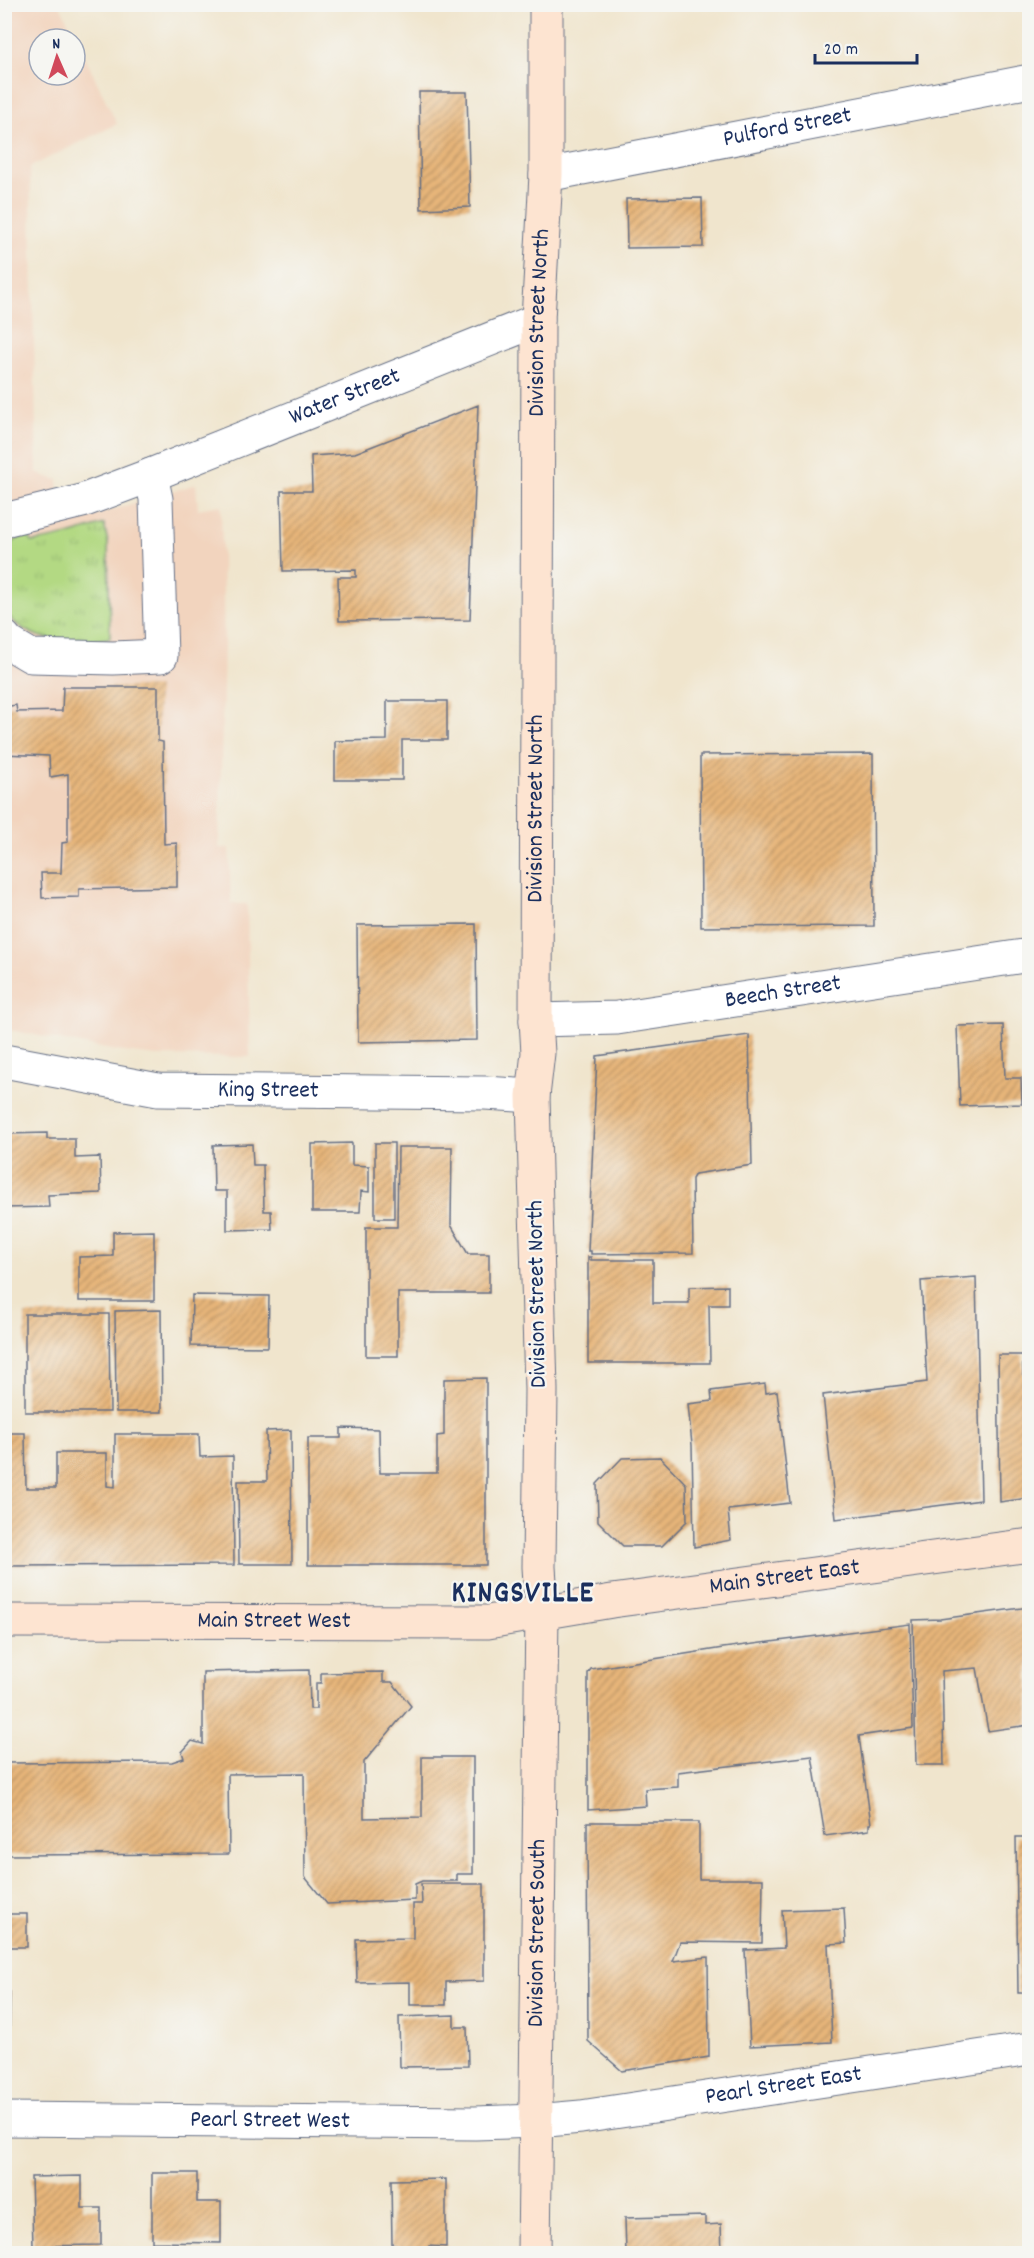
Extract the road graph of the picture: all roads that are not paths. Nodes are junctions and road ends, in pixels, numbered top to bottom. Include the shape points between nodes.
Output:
1 (546, 4) edge
2 (1029, 81) edge
3 (546, 175) junction
4 (538, 320) junction
5 (151, 475) junction
6 (4, 520) edge
7 (4, 637) edge
8 (1029, 955) edge
9 (536, 1020) junction
10 (4, 1061) edge
11 (533, 1096) junction
12 (1029, 1545) edge
13 (542, 1612) junction
14 (4, 1621) edge
15 (1029, 2049) edge
16 (4, 2119) edge
17 (536, 2121) junction
18 (534, 2253) edge

1 - 3 main road, Division Street North
2 - 3 street, Pulford Street
3 - 4 main road, Division Street North
4 - 5 street, Water Street
4 - 9 main road, Division Street North
5 - 6 street, Water Street via 82,501
5 - 7 street via 156,500 160,657 32,656
8 - 9 street, Beech Street via 617,1018
9 - 11 main road, Division Street North via 538,1053
10 - 11 street, King Street via 158,1090
11 - 13 main road, Division Street North via 541,1390 538,1567
12 - 13 main road, Main Street East
13 - 14 main road, Main Street West via 488,1622
13 - 17 main road, Division Street South
15 - 17 street, Pearl Street East
16 - 17 street, Pearl Street West
17 - 18 main road, Division Street South

